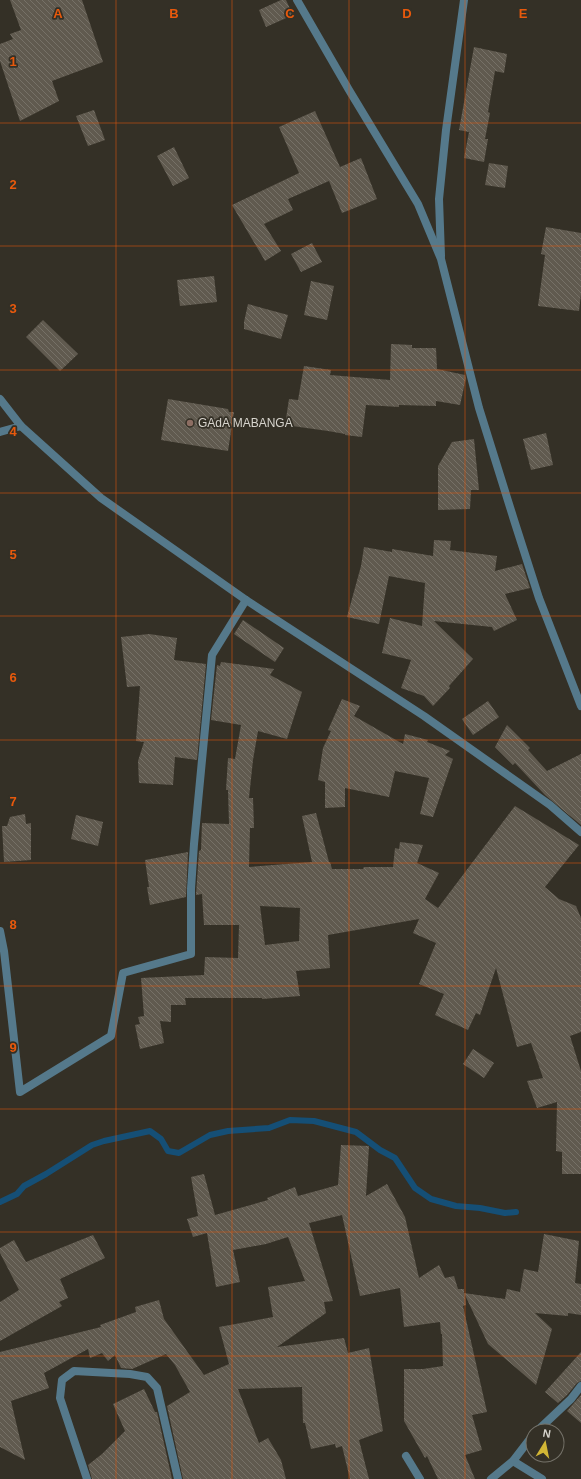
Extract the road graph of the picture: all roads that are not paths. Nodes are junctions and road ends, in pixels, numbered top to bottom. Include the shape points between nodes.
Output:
1 (297, 0) edge
2 (464, 0) edge
3 (441, 259) junction
4 (0, 399) edge
5 (21, 426) junction
6 (0, 432) edge
7 (246, 600) junction
8 (581, 706) edge
9 (581, 832) edge
10 (0, 931) edge
11 (581, 1386) edge
12 (545, 1423) edge
13 (525, 1445) edge
14 (406, 1456) dead end
15 (513, 1461) junction
16 (86, 1479) edge
17 (178, 1479) edge
18 (420, 1479) edge
19 (491, 1479) edge
20 (542, 1479) edge

1 - 3 street via 418,204
2 - 3 street via 439,199
3 - 8 street via 479,408 511,513 539,598
4 - 5 street
5 - 6 street
5 - 7 street via 101,498
7 - 9 street via 424,716 550,805
7 - 10 street via 212,654 191,889 190,954 122,973 111,1036 20,1092
11 - 12 street
13 - 15 street
14 - 18 street
15 - 19 street
15 - 20 street
16 - 17 street via 60,1398 62,1380 74,1371 147,1376 157,1388

